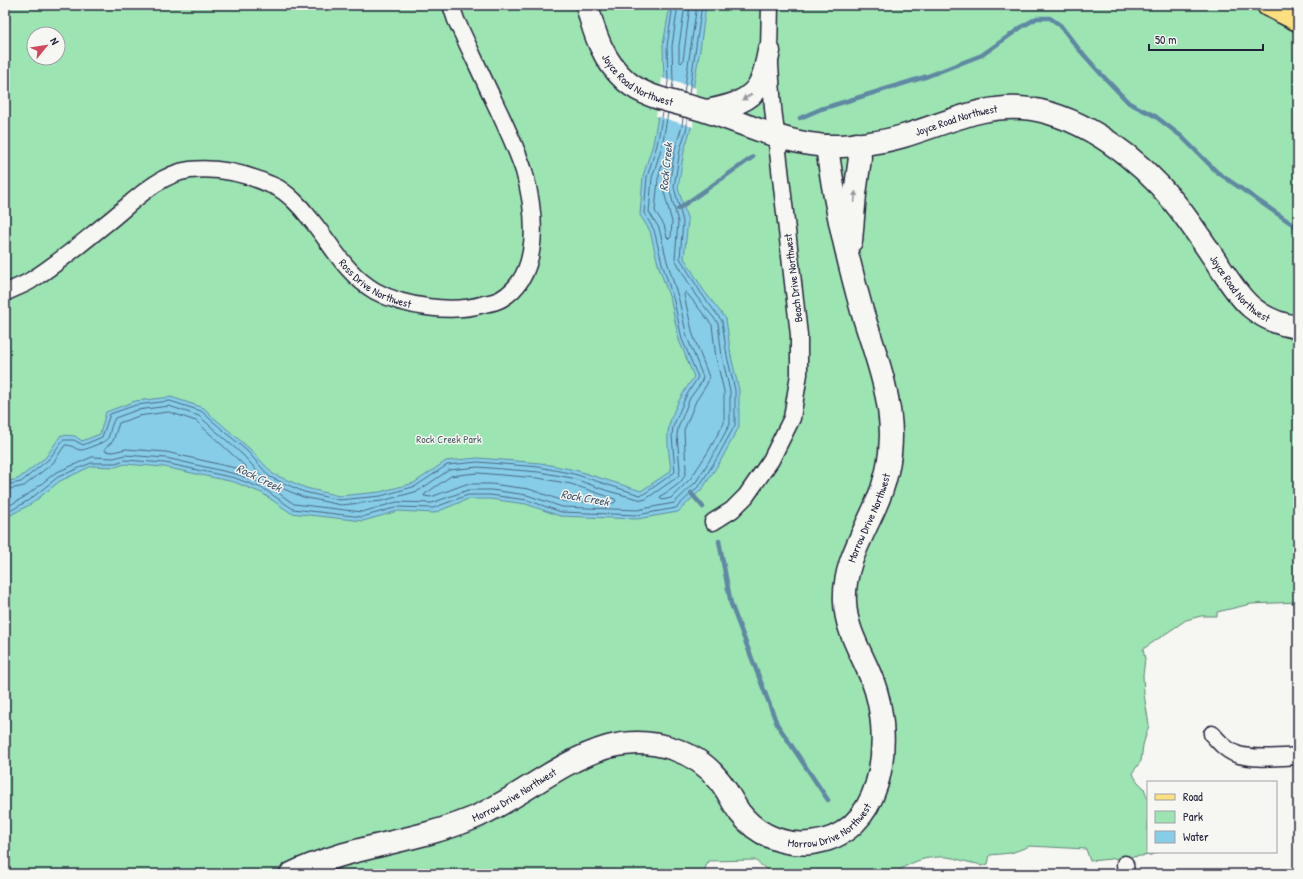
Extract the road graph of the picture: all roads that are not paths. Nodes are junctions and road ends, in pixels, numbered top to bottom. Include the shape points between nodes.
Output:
1 (451, 5) edge
2 (587, 5) edge
3 (770, 5) edge
4 (1268, 5) edge
5 (1298, 20) edge
6 (769, 51) junction
7 (707, 111) junction
8 (776, 136) junction
9 (856, 144) junction
10 (827, 146) junction
11 (851, 264) junction
12 (5, 293) edge
13 (1298, 327) edge
14 (713, 522) dead end
15 (1212, 734) dead end
16 (1298, 756) edge
17 (291, 874) edge

1 - 12 street, Ross Drive Northwest via 514,143 524,173 531,209 532,250 527,267 521,281 500,300 474,307 442,308 416,305 391,298 360,281 343,263 307,214 281,190 250,176 218,169 188,170 146,189 63,258 32,280
2 - 7 street, Joyce Road Northwest via 600,46 608,61 626,82 639,91
3 - 6 street, Beach Drive Northwest
4 - 5 main road
6 -> 7 street via 761,82 755,91 728,106
6 - 8 street, Beach Drive Northwest
7 - 8 street, Joyce Road Northwest
8 - 10 street, Joyce Road Northwest
8 - 14 street, Beach Drive Northwest via 800,335 799,374 792,418 771,460 752,489 732,510
9 - 10 street, Joyce Road Northwest
11 -> 9 street, Morrow Drive Northwest via 854,202 860,158
9 - 13 street, Joyce Road Northwest via 882,141 974,113 1000,108 1025,108 1058,116 1110,143 1133,160 1184,215 1250,306 1268,318
10 - 11 street, Morrow Drive Northwest via 841,228
11 - 17 street, Morrow Drive Northwest via 885,390 891,434 882,488 852,557 845,587 848,626 874,685 882,721 883,743 879,773 867,809 861,816 847,829 821,842 801,844 782,841 764,834 748,822 726,788 705,765 678,750 660,745 625,744 598,750 568,764 471,819 437,831 333,857
15 - 16 street via 1228,750 1246,757

